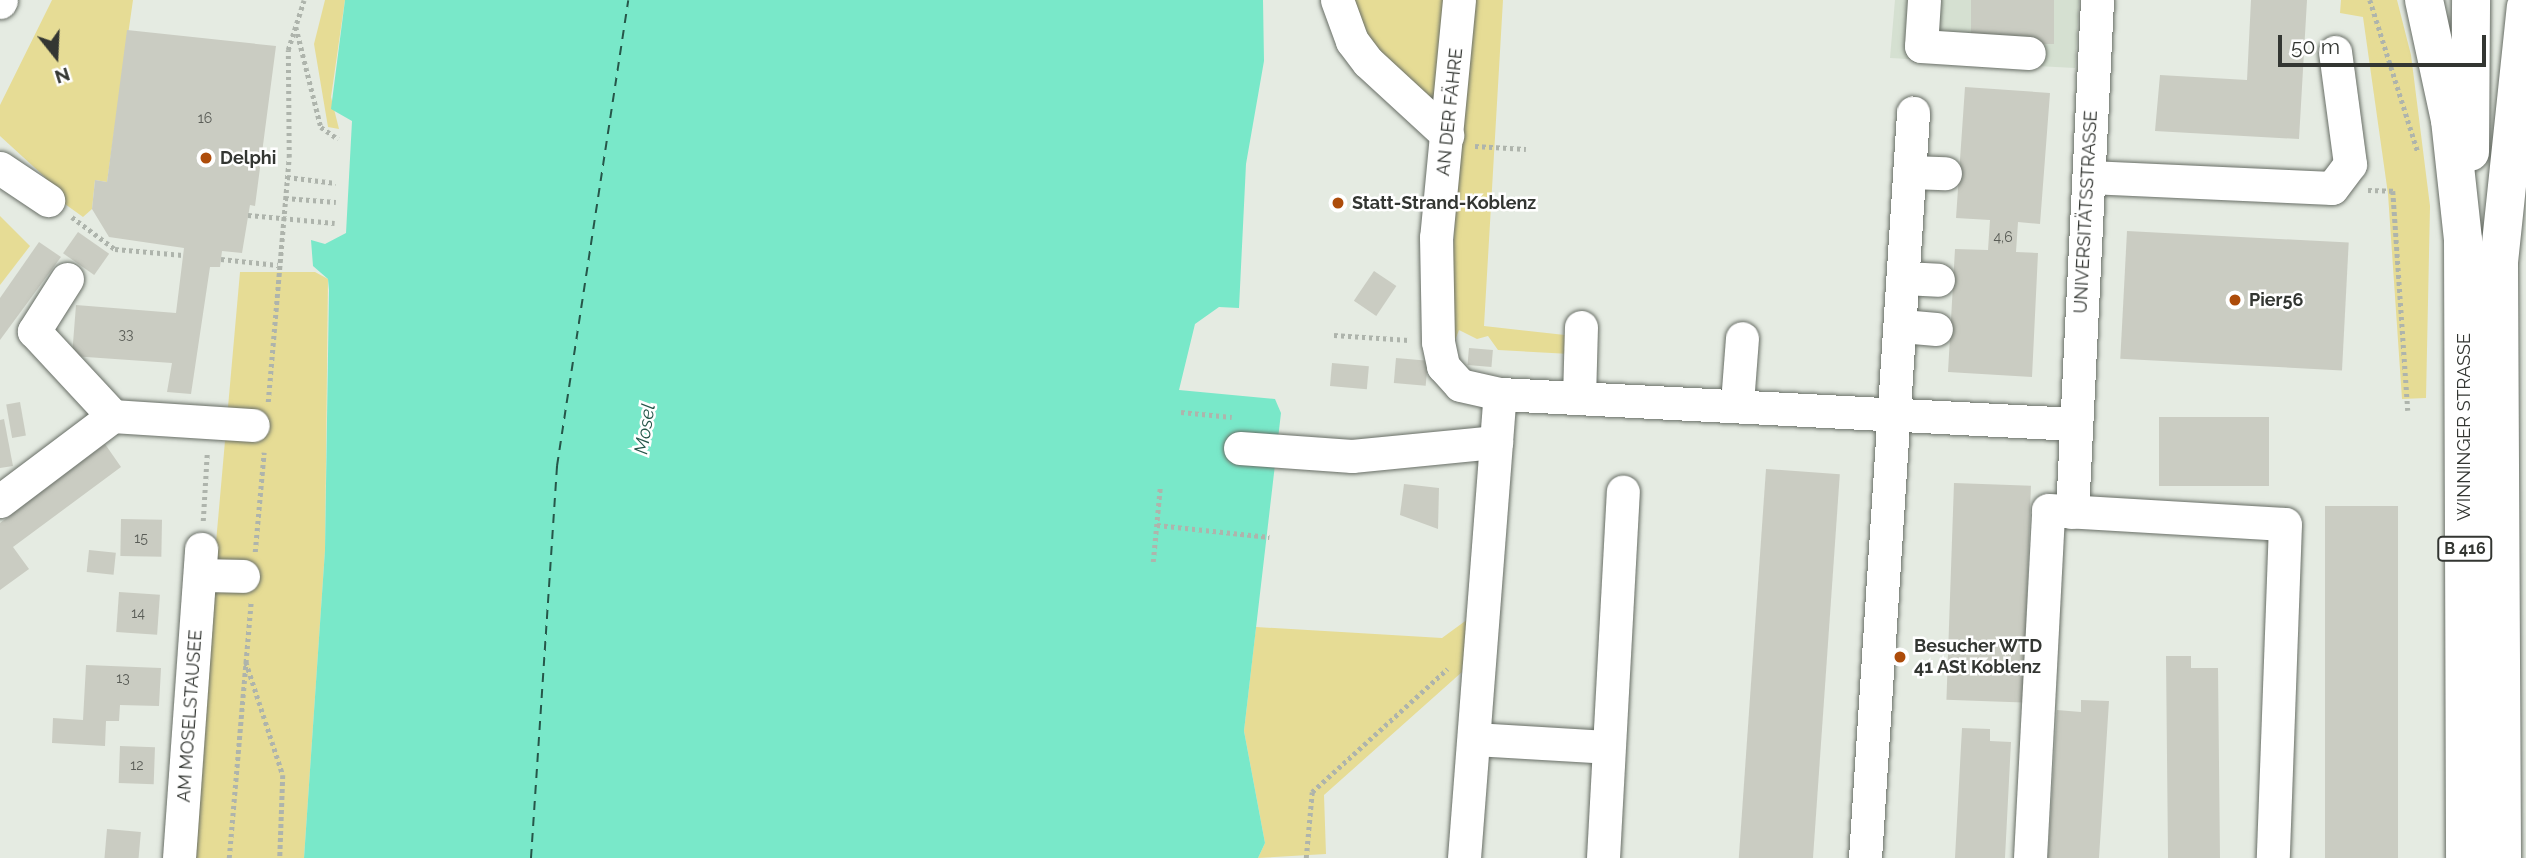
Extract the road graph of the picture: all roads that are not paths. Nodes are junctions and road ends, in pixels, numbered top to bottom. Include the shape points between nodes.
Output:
1 (1337, 0) edge
2 (1459, 0) edge
3 (1924, 0) edge
4 (2097, 0) edge
5 (2424, 0) edge
6 (2471, 0) edge
7 (2494, 0) edge
8 (2526, 8) edge
9 (2335, 52) dead end
10 (2029, 54) dead end
11 (1913, 113) dead end
12 (1447, 140) junction
13 (0, 168) edge
14 (1910, 172) junction
15 (1945, 173) dead end
16 (2089, 177) junction
17 (48, 200) road end
18 (2500, 228) junction
19 (2463, 240) junction
20 (1904, 278) junction
21 (67, 279) dead end
22 (1937, 280) dead end
23 (1902, 326) junction
24 (1581, 327) dead end
25 (1936, 328) dead end
26 (1742, 338) dead end
27 (1500, 394) junction
28 (1579, 398) junction
29 (1737, 403) junction
30 (1897, 414) junction
31 (113, 416) junction
32 (253, 425) dead end
33 (2074, 425) junction
34 (1496, 442) junction
35 (1240, 448) dead end
36 (1623, 492) dead end
37 (0, 501) edge
38 (2072, 512) junction
39 (243, 576) dead end
40 (1474, 739) junction
41 (1607, 747) junction
42 (180, 858) edge
43 (1464, 858) edge
44 (1603, 858) edge
45 (1865, 858) edge
46 (2030, 858) edge
47 (2273, 858) edge
48 (2465, 858) edge
49 (2502, 858) edge

1 - 12 street via 1346,31 1368,62
2 - 12 street, AN DER FÄHRE
3 - 10 street via 1921,46
4 - 16 street, UNIVERSITÄTSSTRASSE
5 - 19 main road, WINNINGER STRASSE / B 416 via 2450,120
6 - 19 main road via 2473,110
7 - 18 main road via 2491,137
8 - 18 main road, WINNINGER STRASSE / B 416
9 - 16 street via 2350,164 2332,188
11 - 14 street
12 - 27 street, AN DER FÄHRE via 1436,237 1438,342 1443,366 1460,385
13 - 17 street
14 - 15 street
14 - 20 street
16 - 33 street, UNIVERSITÄTSSTRASSE
18 - 49 main road, WINNINGER STRASSE / B 416
19 - 48 main road, WINNINGER STRASSE / B 416
20 - 22 street
20 - 23 street
21 - 31 street via 34,331
23 - 25 street
23 - 30 street
24 - 28 street
26 - 29 street
27 - 28 street, AN DER FÄHRE
27 - 34 street
28 - 29 street, AN DER FÄHRE
29 - 30 street, AN DER FÄHRE
30 - 33 street, AN DER FÄHRE
30 - 45 street
31 - 32 street
31 - 37 street
33 - 38 street, UNIVERSITÄTSSTRASSE
34 - 35 street via 1352,456
34 - 40 street
36 - 41 street
38 - 46 street via 2048,510
38 - 47 street via 2285,524
39 - 42 street, AM MOSELSTAUSEE via 201,562
40 - 41 street
40 - 43 street
41 - 44 street

